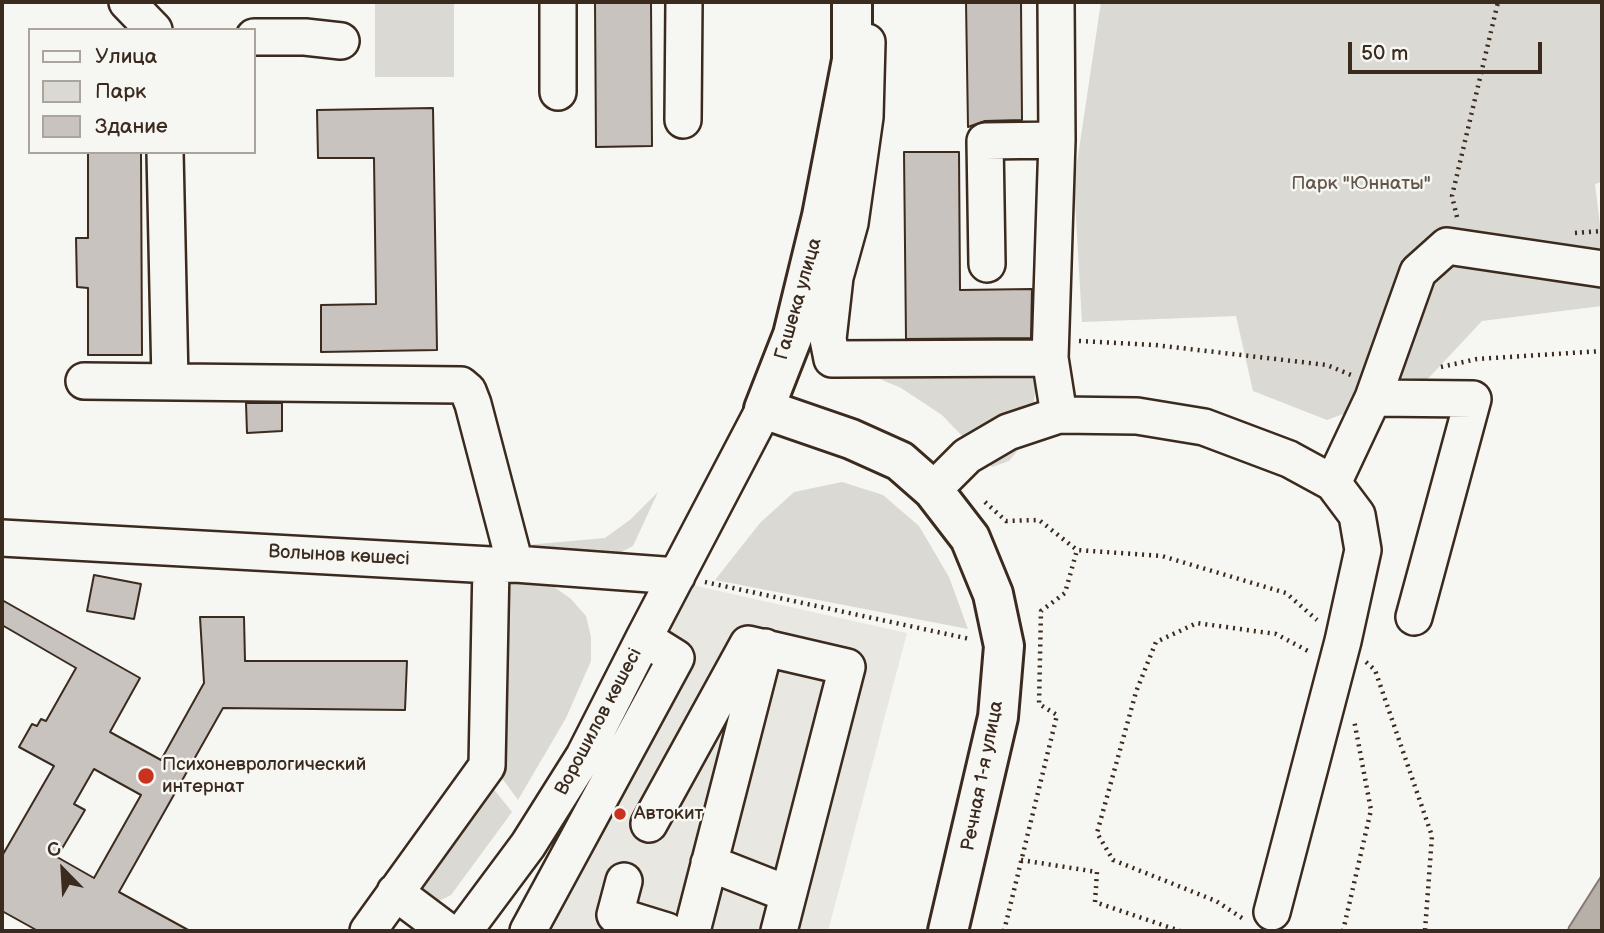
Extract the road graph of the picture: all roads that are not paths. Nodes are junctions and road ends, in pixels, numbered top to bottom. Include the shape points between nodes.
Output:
1 (127, 2) edge
2 (558, 2) edge
3 (684, 2) edge
4 (852, 2) edge
5 (867, 2) edge
6 (1056, 2) edge
7 (152, 28) edge
8 (256, 37) edge
9 (341, 41) dead end
10 (558, 92) dead end
11 (683, 120) dead end
12 (1057, 140) junction
13 (165, 154) edge
14 (987, 264) dead end
15 (1602, 270) edge
16 (1050, 349) junction
17 (84, 381) dead end
18 (170, 381) junction
19 (1376, 388) junction
20 (764, 409) junction
21 (1059, 415) junction
22 (942, 480) junction
23 (1333, 483) junction
24 (2, 538) edge
25 (503, 564) junction
26 (677, 576) junction
27 (1414, 617) dead end
28 (644, 638) junction
29 (765, 648) junction
30 (649, 824) dead end
31 (709, 863) junction
32 (624, 881) dead end
33 (395, 892) junction
34 (788, 894) junction
35 (1260, 917) road end
36 (368, 931) edge
37 (447, 931) edge
38 (464, 931) edge
39 (528, 931) edge
40 (667, 931) edge
41 (692, 931) edge
42 (779, 931) edge
43 (948, 931) edge

1 - 7 street
2 - 10 street
3 - 11 street
4 - 20 main road, Гашека улица via 852,60 822,216 793,334
5 - 16 street via 865,117 850,223 835,276 828,339 832,359
6 - 12 street
8 - 9 street
12 - 14 street via 985,141
12 - 16 street
13 - 18 street
15 - 19 street via 1447,246 1418,272
16 - 21 street
17 - 18 street
18 - 25 street via 461,385 472,404
19 - 23 street
19 - 27 street via 1473,399
20 - 22 main road, Речная 1-я улица via 851,439
20 - 26 street, Гашека улица
21 - 22 street via 1008,432 967,456
21 - 23 street via 1137,416 1204,427 1289,459
22 - 43 main road, Речная 1-я улица via 993,594 1004,646 998,717
23 - 35 street via 1357,515 1363,550 1339,657
24 - 25 street, Волынов көшесі
25 - 26 street, Волынов көшесі
25 - 33 street via 487,766
26 - 28 street, Ворошилов көшесі
28 - 38 street, Ворошилов көшесі via 584,756 528,845
28 - 39 street via 676,658
29 - 30 street via 748,644
29 - 31 street
29 - 34 street via 847,667
31 - 34 street
31 - 41 street
32 - 40 street via 615,915
33 - 36 street
33 - 37 street
34 - 42 street

